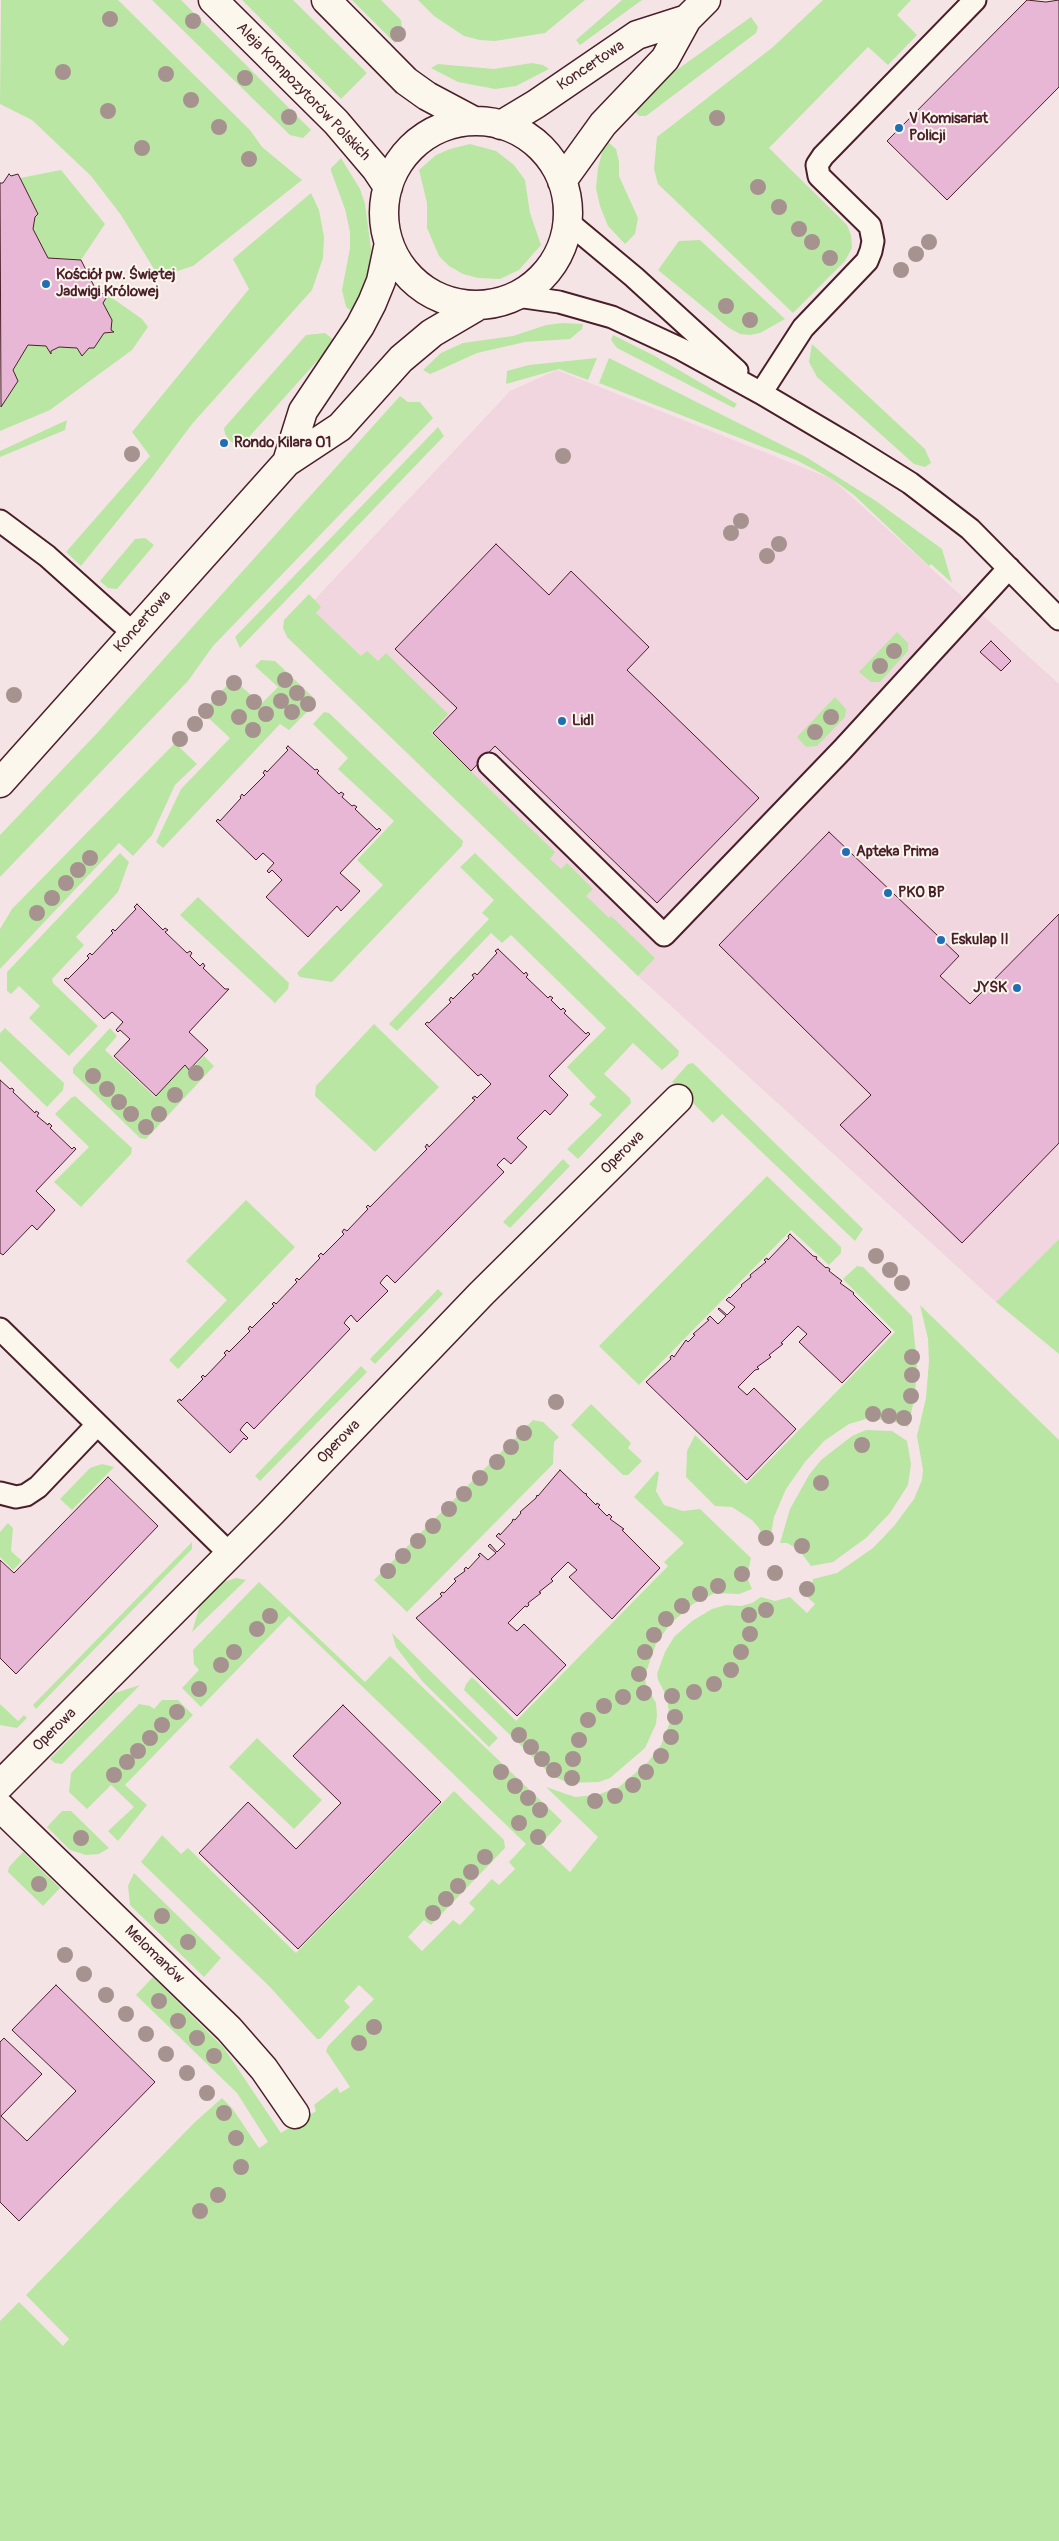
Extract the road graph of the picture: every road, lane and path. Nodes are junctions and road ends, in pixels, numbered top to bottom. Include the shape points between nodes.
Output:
1 (213, 0) edge
2 (326, 0) edge
3 (706, 0) edge
4 (975, 0) edge
5 (687, 19) junction
6 (474, 121) junction
7 (501, 124) junction
8 (562, 181) junction
9 (388, 187) junction
10 (568, 222) junction
11 (389, 243) junction
12 (517, 296) junction
13 (478, 306) junction
14 (761, 393) junction
15 (287, 462) junction
16 (0, 521) edge
17 (1009, 568) junction
18 (1059, 619) edge
19 (133, 633) junction
20 (489, 764) dead end
21 (0, 783) edge
22 (678, 1099) dead end
23 (0, 1329) edge
24 (97, 1425) junction
25 (0, 1493) edge
26 (230, 1554) junction
27 (0, 1785) edge
28 (0, 1807) edge
29 (295, 2114) dead end

1 - 9 street, Aleja Kompozytorów Polskich via 336,122
2 - 6 street via 406,81
3 - 5 street, Koncertowa
4 - 14 lane via 817,165 819,176 870,226 871,251 867,261 803,328
5 - 7 street, Koncertowa via 637,35
5 - 8 street, Koncertowa via 666,60 603,124
6 - 7 street
6 - 9 street via 451,125 420,140 404,156
7 - 8 street via 538,146
8 - 10 street
9 - 11 street via 384,210
10 - 12 street via 563,245 552,266 537,284
10 - 14 lane via 634,276
11 - 13 street via 401,267 424,289 453,303
11 - 15 street, Koncertowa via 381,282 372,304 303,411
12 - 13 street
12 - 14 lane via 559,302 612,317 681,349
13 - 15 street, Koncertowa via 432,333 401,359 340,427
14 - 17 lane via 940,504
15 - 19 street, Koncertowa
16 - 19 lane via 47,556
17 - 18 lane
17 - 20 lane via 842,750 664,935
19 - 21 street, Koncertowa
22 - 26 street, Operowa via 481,1294
23 - 24 lane
24 - 25 lane via 38,1487 16,1497
24 - 26 lane
26 - 27 street, Operowa
28 - 29 street, Melomanów via 229,2029 264,2068

